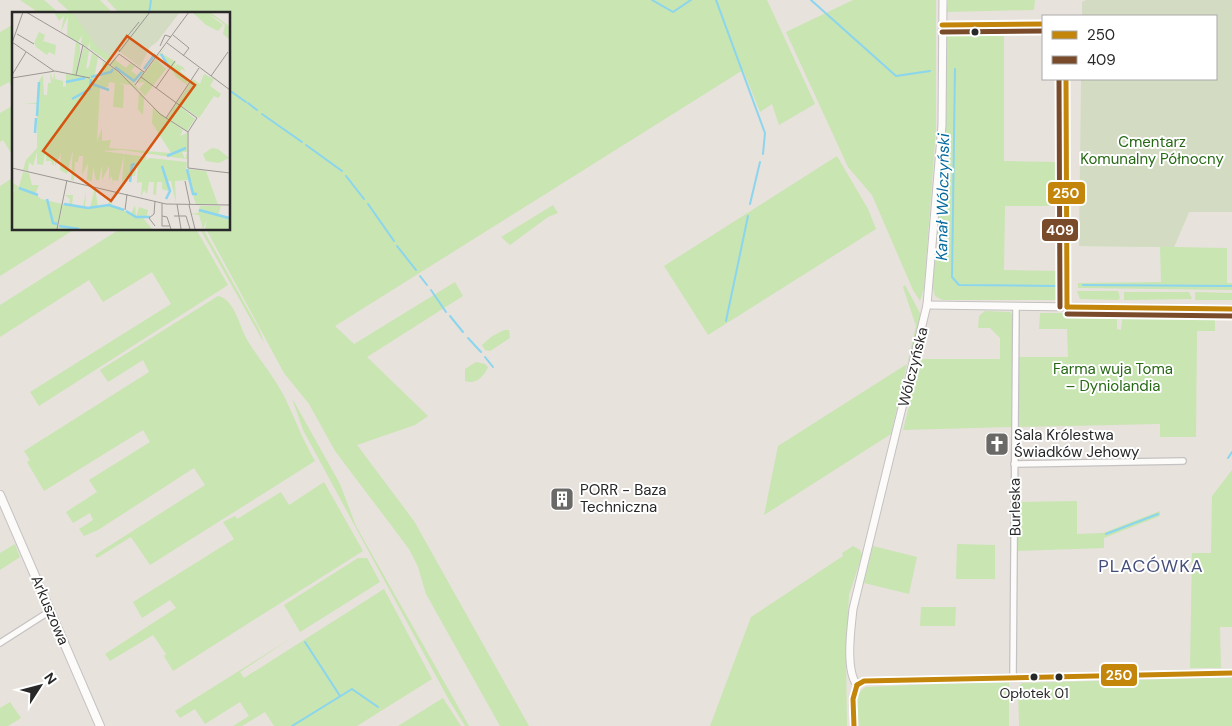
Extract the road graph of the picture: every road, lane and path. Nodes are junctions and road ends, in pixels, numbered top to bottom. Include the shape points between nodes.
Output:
1 (943, 0) edge
2 (928, 305) junction
3 (1016, 307) junction
4 (1232, 309) edge
5 (1183, 461) dead end
6 (1014, 464) junction
7 (0, 495) edge
8 (50, 611) junction
9 (0, 643) edge
10 (1232, 673) edge
11 (1013, 677) junction
12 (856, 685) junction
13 (100, 726) edge
14 (854, 726) edge

1 - 2 street, Wólczyńska via 942,125
2 - 3 street
2 - 12 street, Wólczyńska via 853,610 850,650
3 - 4 street
3 - 6 street, Burleska
5 - 6 street
6 - 11 street, Burleska
7 - 8 main road, Arkuszowa
8 - 9 street
8 - 13 main road, Arkuszowa
10 - 11 street
11 - 12 street via 864,681
12 - 14 street, Wólczyńska

